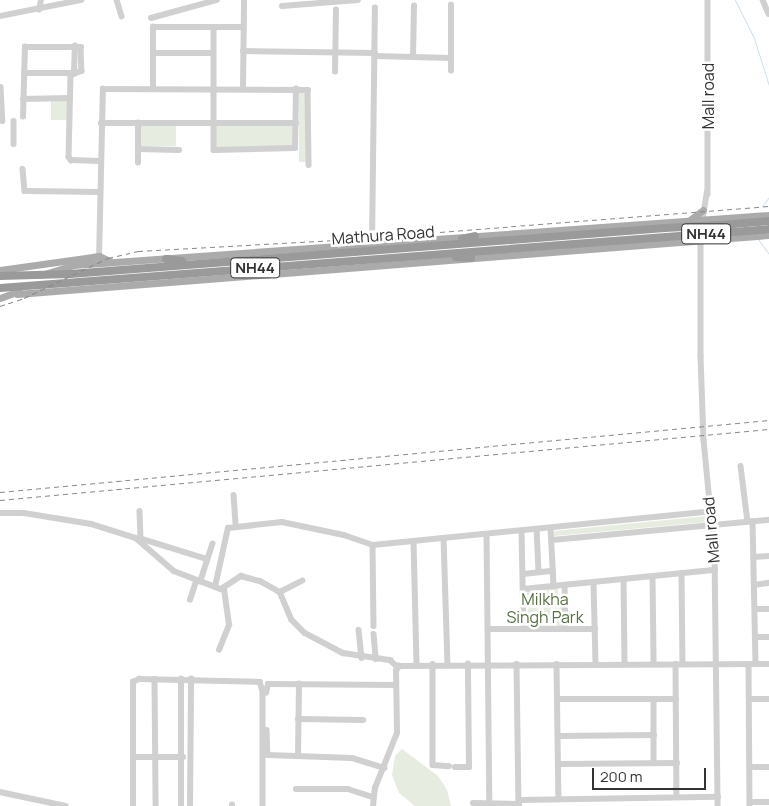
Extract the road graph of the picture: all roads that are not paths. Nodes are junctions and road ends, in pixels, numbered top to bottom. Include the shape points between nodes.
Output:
1 (41, 0) edge
2 (81, 0) edge
3 (118, 0) edge
4 (217, 0) edge
5 (244, 0) edge
6 (358, 0) edge
7 (708, 0) edge
8 (763, 0) edge
9 (452, 5) dead end
10 (282, 6) dead end
11 (414, 6) dead end
12 (375, 8) dead end
13 (39, 10) junction
14 (336, 10) dead end
15 (769, 14) edge
16 (0, 16) edge
17 (122, 16) dead end
18 (151, 18) dead end
19 (243, 27) junction
20 (214, 28) junction
21 (243, 51) junction
22 (336, 52) junction
23 (153, 53) junction
24 (213, 53) junction
25 (375, 54) junction
26 (413, 57) junction
27 (451, 58) junction
28 (451, 71) dead end
29 (336, 72) dead end
30 (24, 73) junction
31 (73, 73) junction
32 (1, 87) dead end
33 (153, 88) junction
34 (213, 88) junction
35 (243, 88) junction
36 (296, 89) junction
37 (70, 98) junction
38 (23, 99) junction
39 (14, 120) junction
40 (2, 121) edge
41 (101, 123) junction
42 (138, 123) junction
43 (213, 124) junction
44 (296, 124) junction
45 (14, 144) dead end
46 (138, 150) junction
47 (179, 150) dead end
48 (100, 161) junction
49 (138, 163) dead end
50 (309, 165) dead end
51 (23, 168) dead end
52 (100, 192) junction
53 (705, 210) junction
54 (769, 215) edge
55 (724, 219) junction
56 (704, 221) junction
57 (769, 221) edge
58 (668, 223) junction
59 (636, 225) junction
60 (769, 229) edge
61 (769, 235) edge
62 (473, 239) junction
63 (723, 240) junction
64 (702, 242) junction
65 (670, 243) junction
66 (372, 245) junction
67 (609, 247) junction
68 (471, 255) junction
69 (99, 256) junction
70 (166, 259) junction
71 (116, 263) junction
72 (196, 263) junction
73 (98, 264) junction
74 (0, 270) edge
75 (39, 275) junction
76 (0, 276) edge
77 (25, 286) junction
78 (0, 288) edge
79 (17, 294) junction
80 (0, 298) edge
81 (741, 466) dead end
82 (234, 495) dead end
83 (140, 511) dead end
84 (711, 511) junction
85 (0, 513) edge
86 (769, 520) edge
87 (750, 522) junction
88 (713, 524) junction
89 (236, 527) junction
90 (551, 528) junction
91 (537, 529) junction
92 (522, 530) junction
93 (486, 534) junction
94 (444, 538) junction
95 (142, 540) junction
96 (552, 540) junction
97 (414, 541) junction
98 (212, 544) dead end
99 (373, 545) junction
100 (769, 556) edge
101 (754, 557) junction
102 (207, 559) junction
103 (715, 570) junction
104 (553, 571) junction
105 (539, 572) junction
106 (682, 573) junction
107 (523, 574) junction
108 (653, 576) junction
109 (624, 579) junction
110 (302, 581) dead end
111 (198, 582) junction
112 (594, 582) junction
113 (769, 583) edge
114 (565, 585) junction
115 (754, 585) junction
116 (554, 586) junction
117 (215, 587) junction
118 (224, 589) junction
119 (523, 589) junction
120 (280, 592) junction
121 (190, 600) dead end
122 (755, 609) junction
123 (769, 609) edge
124 (374, 626) dead end
125 (488, 629) junction
126 (524, 629) junction
127 (566, 629) junction
128 (359, 630) dead end
129 (595, 630) junction
130 (374, 634) dead end
131 (755, 637) junction
132 (769, 637) edge
133 (219, 650) dead end
134 (362, 658) junction
135 (376, 659) junction
136 (417, 664) junction
137 (433, 664) junction
138 (448, 664) junction
139 (468, 664) junction
140 (487, 664) junction
141 (517, 664) junction
142 (558, 664) junction
143 (596, 664) junction
144 (625, 664) junction
145 (654, 664) junction
146 (676, 664) junction
147 (683, 664) junction
148 (717, 664) junction
149 (752, 664) junction
150 (769, 664) edge
151 (398, 667) junction
152 (155, 679) junction
153 (181, 679) junction
154 (191, 679) junction
155 (299, 684) junction
156 (396, 685) junction
157 (558, 699) junction
158 (654, 699) junction
159 (676, 699) junction
160 (749, 699) junction
161 (769, 699) edge
162 (298, 719) junction
163 (363, 720) dead end
164 (654, 735) junction
165 (558, 736) junction
166 (298, 756) junction
167 (133, 757) junction
168 (156, 757) junction
169 (180, 757) junction
170 (189, 757) junction
171 (677, 762) junction
172 (654, 763) junction
173 (559, 764) junction
174 (750, 767) junction
175 (769, 767) edge
176 (384, 768) junction
177 (296, 788) dead end
178 (0, 792) edge
179 (373, 797) junction
180 (677, 797) junction
181 (718, 797) junction
182 (600, 798) junction
183 (559, 799) junction
184 (769, 802) edge
185 (473, 803) dead end
186 (490, 803) junction
187 (519, 803) edge
188 (750, 804) edge
189 (66, 806) edge
190 (133, 806) edge
191 (156, 806) edge
192 (181, 806) edge
193 (190, 806) edge
194 (263, 806) edge
195 (373, 806) edge
196 (600, 806) edge
197 (718, 806) edge

1 - 13 street
2 - 13 street
3 - 17 street
4 - 18 street
5 - 19 street
6 - 10 street
7 - 53 street, Mall road
8 - 15 street
9 - 27 street
11 - 26 street
12 - 25 street
13 - 16 street
14 - 22 street
19 - 20 street
19 - 21 street
20 - 23 street via 153,27
20 - 24 street
21 - 22 street
21 - 35 street
22 - 25 street
22 - 29 street
23 - 24 street
23 - 33 street
24 - 34 street
25 - 26 street
25 - 66 street
26 - 27 street
27 - 28 street
30 - 31 street
30 - 31 street via 26,46 75,46 82,50 82,71
30 - 38 street
31 - 37 street
32 - 40 street
33 - 34 street
33 - 41 street via 103,89
34 - 35 street
34 - 43 street
35 - 36 street
36 - 44 street
36 - 50 street via 310,92
37 - 38 street
37 - 48 street via 69,159
38 - 39 street via 23,119
39 - 40 street
39 - 45 street
41 - 42 street
41 - 48 street
42 - 43 street
42 - 46 street
43 - 44 street
43 - 44 street via 213,147 216,150 294,149
46 - 47 street
46 - 49 street
48 - 52 street
51 - 52 street via 25,191
52 - 69 street
53 - 55 main road
53 - 56 street, Mall road
53 - 59 main road via 696,218
54 - 55 main road
55 - 56 main road
55 - 63 main road via 716,223 713,231
56 - 58 main road
56 - 64 street, Mall road
57 - 62 highway, Mathura Road / NH44, bridge
58 - 59 main road
58 - 65 main road via 679,233
59 - 62 main road
60 - 68 highway, Mathura Road / NH44, bridge
61 - 63 main road
62 - 66 main road
62 - 72 highway, Mathura Road / NH44
63 - 64 main road
64 - 65 main road
64 - 67 main road
64 - 84 street, Mall road via 704,440
65 - 67 main road
66 - 70 main road
67 - 68 main road
68 - 77 highway, Mathura Road / NH44 via 434,254
68 - 79 main road via 428,264
69 - 71 main road
69 - 73 street
69 - 74 main road
70 - 71 main road
70 - 72 highway
71 - 73 main road
72 - 75 highway, Mathura Road / NH44
73 - 75 main road via 62,266
75 - 76 highway, Mathura Road / NH44
77 - 78 highway, Mathura Road / NH44
77 - 79 main road
79 - 80 main road
81 - 87 street
82 - 89 street
83 - 95 street
84 - 88 street, Mall road
84 - 90 street
85 - 95 street via 24,513 90,524
86 - 87 street
87 - 88 street
87 - 101 street
88 - 96 street
88 - 103 street, Mall road
89 - 99 street via 282,522 344,535
89 - 117 street via 228,528 225,533
90 - 91 street
90 - 96 street
91 - 92 street
91 - 105 street
92 - 93 street
92 - 107 street
93 - 94 street
93 - 125 street
94 - 97 street
94 - 138 street
95 - 102 street
95 - 111 street via 167,567
96 - 104 street
97 - 99 street
97 - 136 street
98 - 102 street
99 - 124 street
100 - 101 street
101 - 115 street
102 - 111 street
103 - 106 street
103 - 148 street, Mall road
104 - 105 street
104 - 116 street
105 - 107 street
106 - 108 street
106 - 147 street
107 - 119 street
108 - 109 street
108 - 145 street
109 - 112 street
109 - 144 street
110 - 120 street
111 - 117 street
111 - 121 street
112 - 114 street
112 - 129 street
113 - 115 street
114 - 116 street
114 - 127 street
115 - 122 street
116 - 119 street
117 - 118 street
118 - 120 street via 233,579 244,576
118 - 133 street via 229,625
119 - 126 street
120 - 134 street via 300,629 343,654
122 - 123 street
122 - 131 street
125 - 126 street
125 - 140 street
126 - 127 street
127 - 129 street
128 - 134 street
129 - 143 street
130 - 135 street
131 - 132 street
131 - 149 street
134 - 135 street
135 - 151 street via 390,660
136 - 137 street
136 - 151 street
137 - 138 street
137 - 139 street via 433,765 469,767
138 - 139 street
139 - 140 street
140 - 141 street
140 - 186 street
141 - 142 street
141 - 187 street
142 - 143 street
142 - 157 street
143 - 144 street
144 - 145 street
145 - 146 street
146 - 147 street
146 - 159 street
147 - 148 street
148 - 149 street
148 - 181 street, Mall road
149 - 150 street
149 - 160 street
151 - 156 street
152 - 153 street
152 - 167 street via 133,682
152 - 168 street
153 - 154 street
153 - 169 street
154 - 170 street
154 - 194 street via 252,680 262,685
155 - 156 street
155 - 162 street
155 - 166 street via 266,686 267,754
156 - 176 street via 397,733
157 - 158 street
157 - 165 street
158 - 159 street
158 - 164 street
159 - 171 street
160 - 161 street
160 - 174 street
162 - 163 street
162 - 166 street
164 - 165 street
164 - 172 street
165 - 173 street
166 - 176 street via 357,758
167 - 168 street
167 - 190 street
168 - 169 street
168 - 191 street
169 - 170 street
169 - 192 street
170 - 193 street
171 - 172 street
171 - 180 street
172 - 173 street
173 - 183 street
174 - 175 street
174 - 188 street
176 - 179 street
177 - 179 street via 348,789
178 - 189 street
179 - 195 street
180 - 181 street
180 - 182 street
181 - 197 street, Mall road
182 - 183 street
182 - 196 street
183 - 187 street
184 - 188 street
185 - 186 street
186 - 187 street

